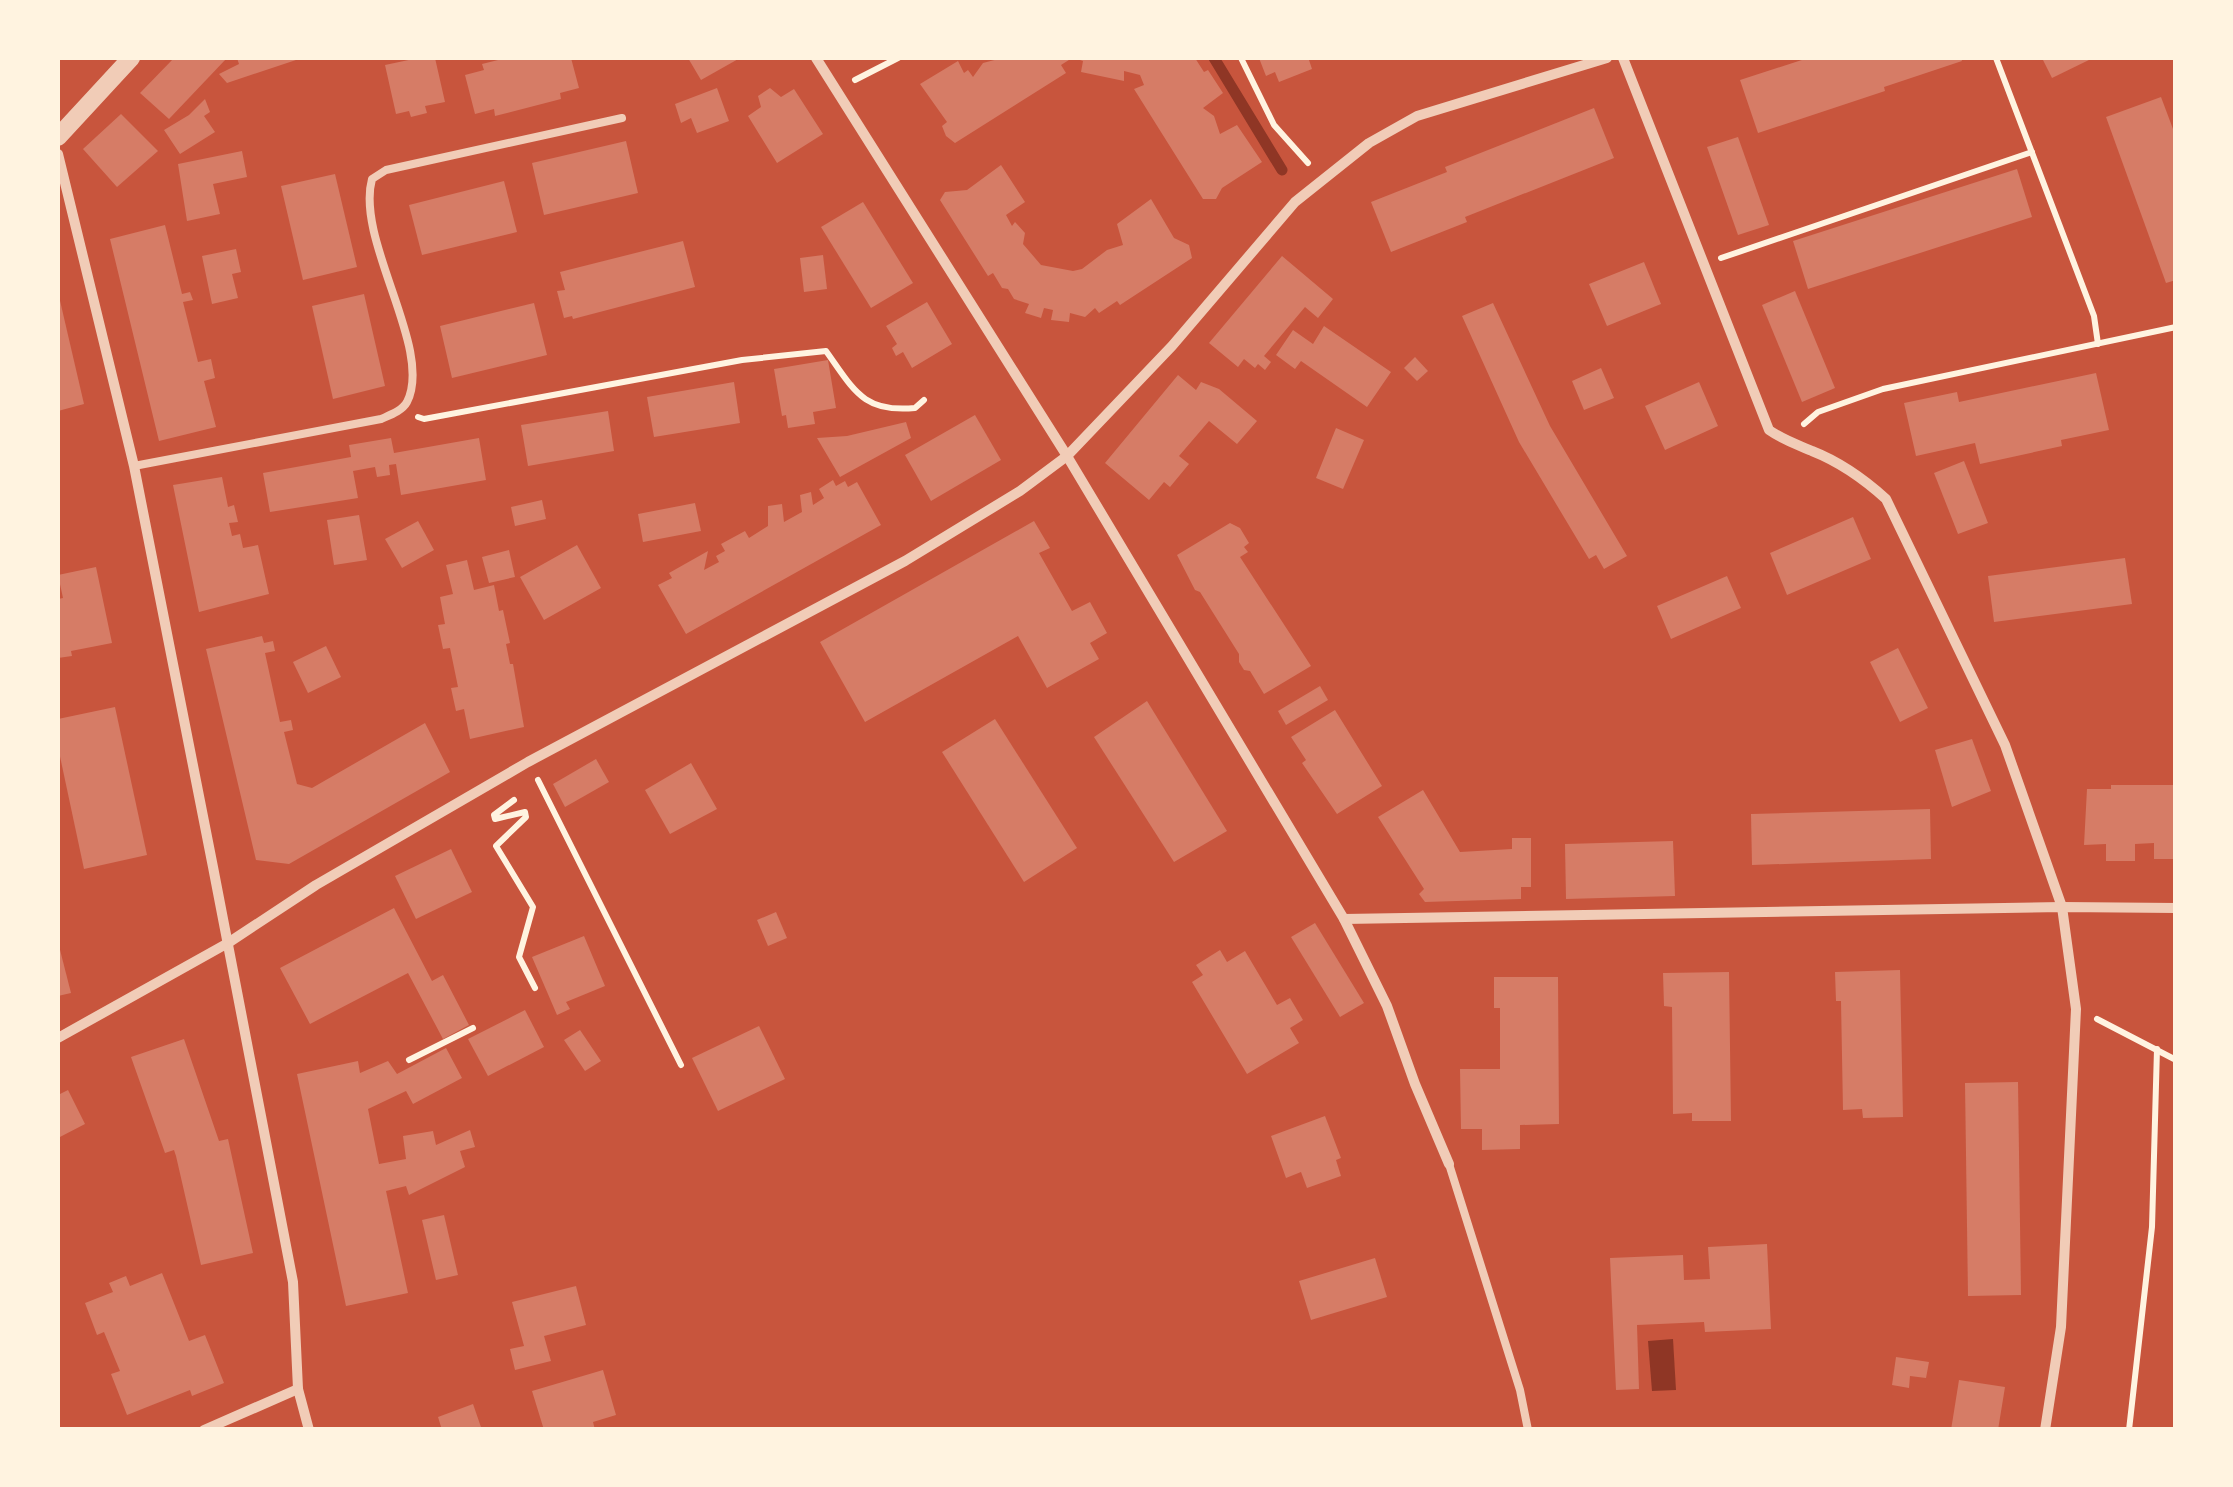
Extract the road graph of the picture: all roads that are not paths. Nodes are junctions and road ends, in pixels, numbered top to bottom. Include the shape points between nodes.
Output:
1 (131, 58) edge
2 (816, 58) edge
3 (1606, 58) edge
4 (1622, 58) edge
5 (622, 118) dead end
6 (58, 137) edge
7 (58, 154) edge
8 (1067, 456) junction
9 (134, 466) junction
10 (2062, 906) junction
11 (2176, 908) edge
12 (1344, 918) junction
13 (228, 943) junction
14 (58, 1038) edge
15 (1449, 1164) joint
16 (298, 1389) junction
17 (204, 1430) edge
18 (308, 1430) edge
19 (1528, 1430) edge
20 (2045, 1430) edge

1 - 6 street
2 - 8 street
3 - 8 street via 1417,116 1369,143 1294,202
4 - 10 street via 1769,430 1865,480 1886,500 2005,745
5 - 9 lane via 386,170 372,179 374,232 410,354 412,380 401,409 381,419
7 - 9 street
8 - 12 street
8 - 13 street via 905,561 528,762
9 - 13 street
10 - 11 street
10 - 12 street
10 - 20 street via 2076,1009 2061,1327
12 - 15 street via 1387,1006
13 - 14 street
13 - 16 street via 293,1282
15 - 19 lane
16 - 17 street
16 - 18 street

